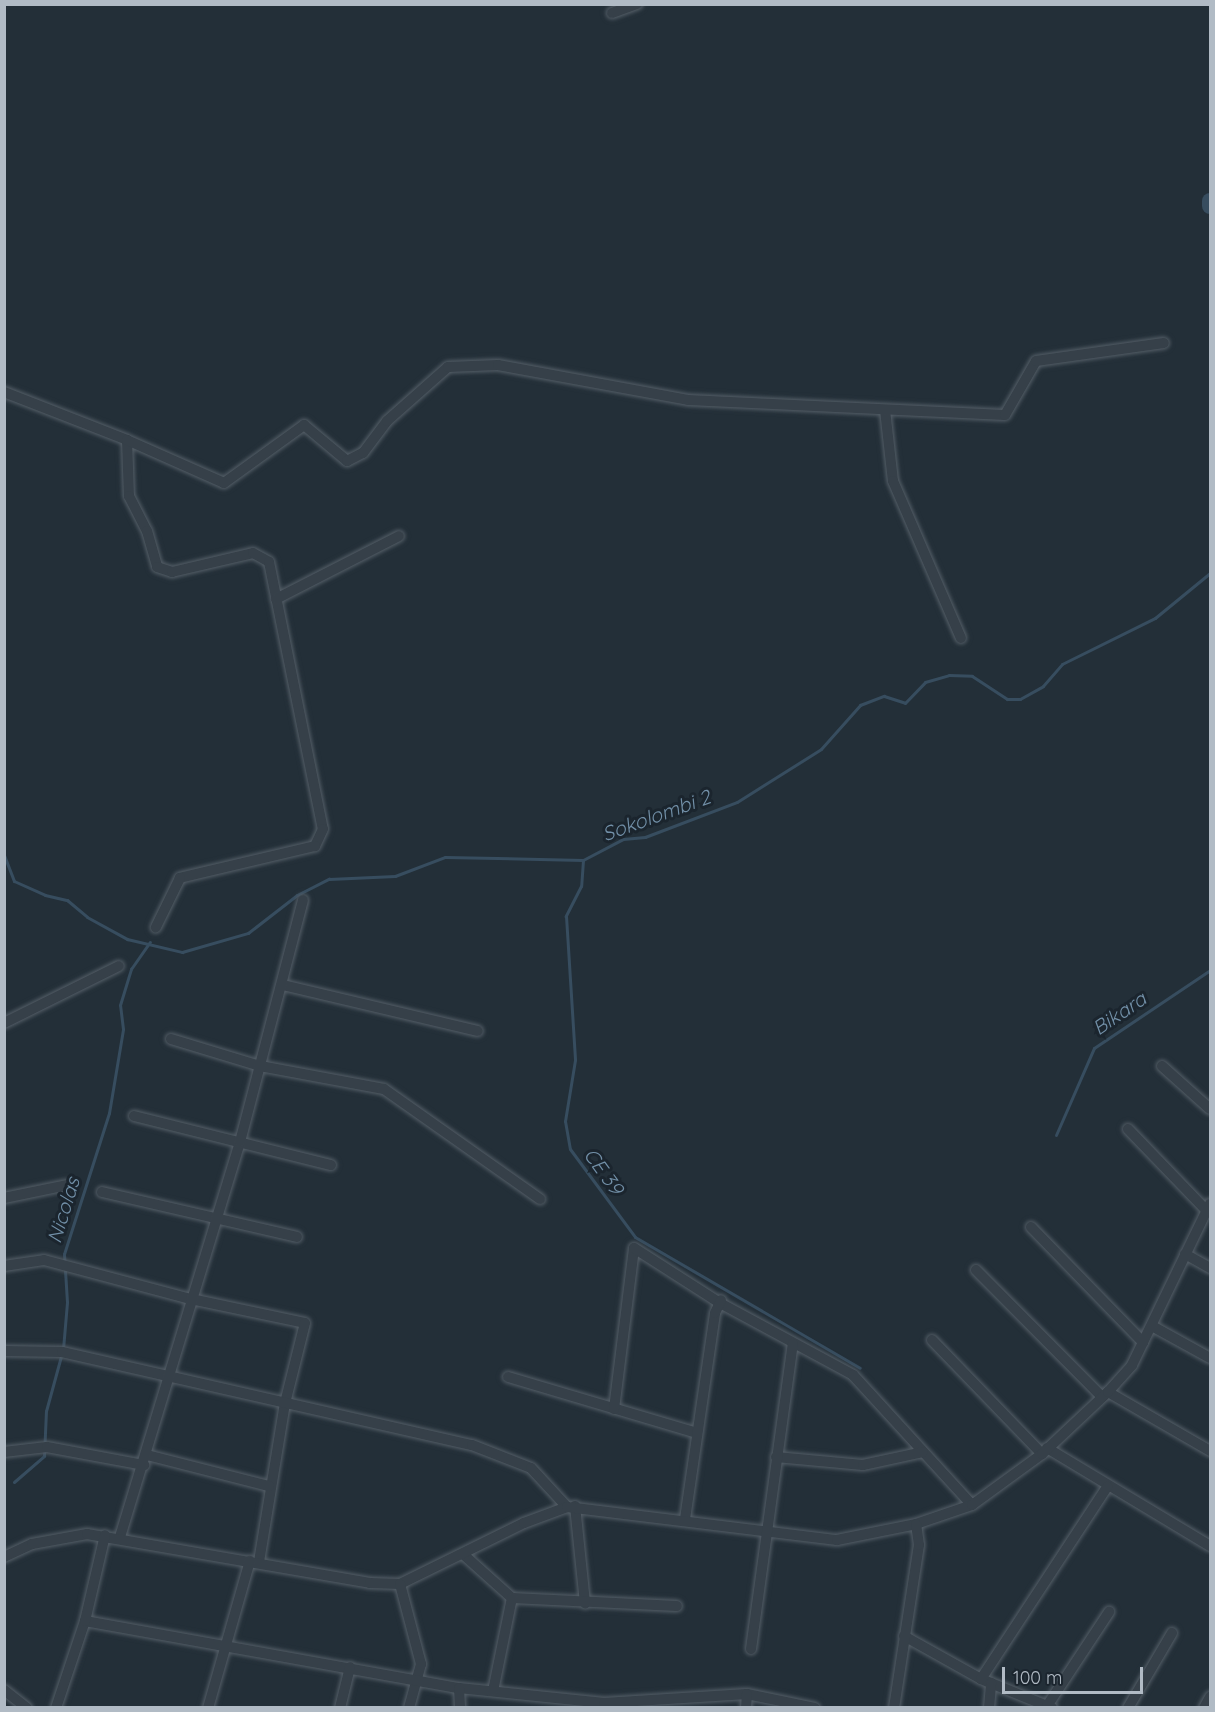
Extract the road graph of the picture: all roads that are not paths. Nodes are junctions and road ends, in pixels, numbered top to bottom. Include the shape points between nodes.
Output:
1 (637, 4) edge
2 (612, 13) dead end
3 (1164, 343) dead end
4 (4, 392) edge
5 (885, 410) junction
6 (127, 440) junction
7 (399, 536) dead end
8 (276, 599) junction
9 (960, 638) dead end
10 (303, 900) dead end
11 (156, 927) dead end
12 (119, 966) dead end
13 (283, 985) junction
14 (4, 1023) edge
15 (478, 1031) dead end
16 (171, 1039) dead end
17 (260, 1066) junction
18 (1162, 1066) dead end
19 (1210, 1109) edge
20 (134, 1116) dead end
21 (1128, 1129) dead end
22 (240, 1142) junction
23 (331, 1165) dead end
24 (67, 1185) dead end
25 (102, 1192) dead end
26 (4, 1198) edge
27 (540, 1199) dead end
28 (1209, 1208) edge
29 (216, 1219) junction
30 (1030, 1227) dead end
31 (297, 1238) dead end
32 (1185, 1254) junction
33 (4, 1266) edge
34 (1210, 1268) edge
35 (976, 1270) dead end
36 (191, 1299) junction
37 (720, 1302) junction
38 (1152, 1326) junction
39 (932, 1340) dead end
40 (1143, 1342) junction
41 (793, 1344) junction
42 (4, 1351) edge
43 (1210, 1358) edge
44 (169, 1376) junction
45 (508, 1377) dead end
46 (1105, 1394) junction
47 (285, 1403) junction
48 (614, 1409) junction
49 (697, 1433) junction
50 (1044, 1451) junction
51 (1210, 1451) edge
52 (4, 1452) edge
53 (923, 1452) junction
54 (776, 1457) junction
55 (145, 1460) junction
56 (269, 1486) junction
57 (1107, 1487) junction
58 (972, 1505) junction
59 (571, 1507) junction
60 (685, 1519) junction
61 (916, 1524) junction
62 (765, 1533) junction
63 (105, 1535) junction
64 (120, 1537) junction
65 (1210, 1546) edge
66 (464, 1555) junction
67 (4, 1557) edge
68 (254, 1562) junction
69 (400, 1584) junction
70 (512, 1598) junction
71 (585, 1603) junction
72 (677, 1606) dead end
73 (1109, 1612) dead end
74 (85, 1621) junction
75 (1172, 1633) dead end
76 (904, 1636) junction
77 (226, 1646) junction
78 (752, 1649) dead end
79 (350, 1667) junction
80 (417, 1680) junction
81 (986, 1681) junction
82 (459, 1688) junction
83 (4, 1690) edge
84 (493, 1691) junction
85 (747, 1694) junction
86 (1210, 1697) edge
87 (27, 1707) edge
88 (56, 1707) edge
89 (208, 1707) edge
90 (340, 1707) edge
91 (409, 1707) edge
92 (460, 1707) edge
93 (746, 1707) edge
94 (815, 1707) edge
95 (894, 1707) edge
96 (989, 1707) edge
97 (1049, 1707) edge
98 (1128, 1707) edge
99 (1204, 1707) edge

1 - 2 street
3 - 5 street via 1036,361 1005,415
4 - 6 street
5 - 6 street via 688,400 498,364 448,367 387,421 363,453 347,461 304,425 224,483
5 - 9 street via 893,481
6 - 8 street via 129,496 147,531 157,567 172,572 260,555 269,562
7 - 8 street
8 - 11 street via 323,829 315,846 180,878
10 - 13 street
12 - 14 street
13 - 15 street
13 - 17 street
16 - 17 street
17 - 22 street
17 - 27 street via 384,1089
18 - 19 street
20 - 22 street
21 - 28 street
22 - 23 street
22 - 29 street
24 - 26 street
25 - 29 street
28 - 32 street
29 - 31 street
29 - 36 street
30 - 40 street
32 - 34 street
32 - 38 street
33 - 36 street via 44,1260
35 - 46 street
36 - 44 street
36 - 47 street via 305,1323
37 - 41 street
37 - 48 street via 634,1248
37 - 49 street via 715,1313
38 - 40 street
38 - 43 street
39 - 50 street
40 - 46 street via 1132,1365
41 - 53 street via 854,1375
41 - 54 street
42 - 44 street via 62,1352
44 - 47 street
44 - 55 street
45 - 48 street
46 - 50 street
46 - 51 street
47 - 56 street
47 - 59 street via 472,1445 531,1468
48 - 49 street
49 - 60 street
50 - 57 street
50 - 58 street
52 - 55 street via 46,1447
53 - 54 street via 863,1465
53 - 58 street
54 - 62 street
55 - 56 street
55 - 64 street
56 - 68 street
57 - 65 street
57 - 81 street
58 - 61 street
59 - 60 street
59 - 66 street via 524,1523
59 - 71 street
60 - 62 street
61 - 62 street via 837,1540
61 - 76 street via 919,1545
62 - 78 street
63 - 64 street
63 - 67 street via 59,1538
63 - 74 street
64 - 68 street
66 - 69 street
66 - 70 street
68 - 69 street via 370,1584
68 - 77 street
69 - 80 street via 421,1664
70 - 71 street
70 - 84 street
71 - 72 street
73 - 97 street
74 - 77 street
74 - 88 street
75 - 98 street
76 - 81 street
76 - 95 street
77 - 79 street
77 - 89 street
79 - 80 street
79 - 90 street
80 - 82 street
80 - 91 street
81 - 96 street
81 - 97 street
82 - 84 street
82 - 92 street
83 - 87 street
84 - 85 street via 604,1703
85 - 93 street
85 - 94 street
86 - 99 street

